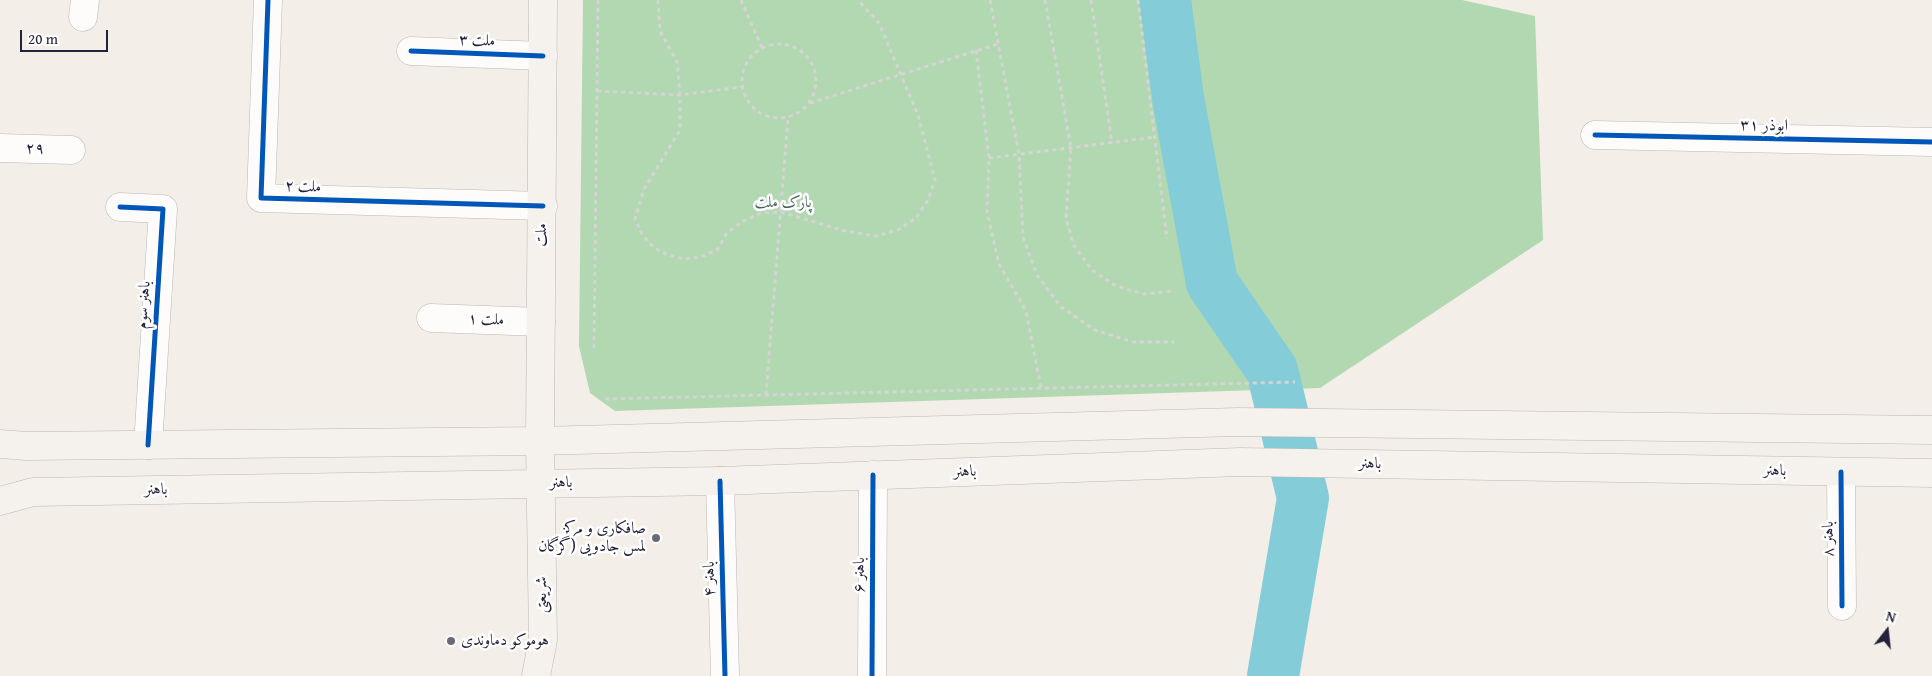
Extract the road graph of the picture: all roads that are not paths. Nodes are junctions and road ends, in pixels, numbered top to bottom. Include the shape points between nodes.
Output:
1 (268, 0) edge
2 (543, 0) edge
3 (411, 51) dead end
4 (543, 56) junction
5 (1595, 135) dead end
6 (1932, 142) edge
7 (0, 148) edge
8 (70, 150) dead end
9 (543, 206) junction
10 (120, 207) dead end
11 (432, 318) dead end
12 (541, 322) junction
13 (1932, 430) edge
14 (540, 441) junction
15 (0, 444) edge
16 (148, 445) junction
17 (1841, 472) junction
18 (1932, 473) edge
19 (873, 475) junction
20 (720, 481) junction
21 (541, 484) junction
22 (0, 501) edge
23 (1842, 606) dead end
24 (536, 676) edge
25 (725, 676) edge
26 (872, 676) edge

1 - 9 street, ۲ ملت via 262,198
2 - 4 main road, ملت
3 - 4 street, ۳ ملت
4 - 9 main road, ملت
5 - 6 street, ابوذر ۳۱
7 - 8 street, ۲۹
9 - 12 main road, ملت
10 - 16 street, باهنر سوم via 162,209
11 - 12 street, ملت ۱
12 - 14 main road, ملت
13 - 14 main road via 1238,422
14 - 16 main road
14 - 21 main road, شریعتی
15 - 16 main road
17 - 18 main road, باهنر
17 - 19 main road, باهنر via 1240,462
17 - 23 street, ۸ باهنر
19 - 20 main road, باهنر
19 - 26 street, ۶ باهنر
20 - 21 main road, باهنر
20 - 25 street, ۴ باهنر
21 - 22 main road, باهنر via 33,492
21 - 24 main road, شریعتی via 542,640

